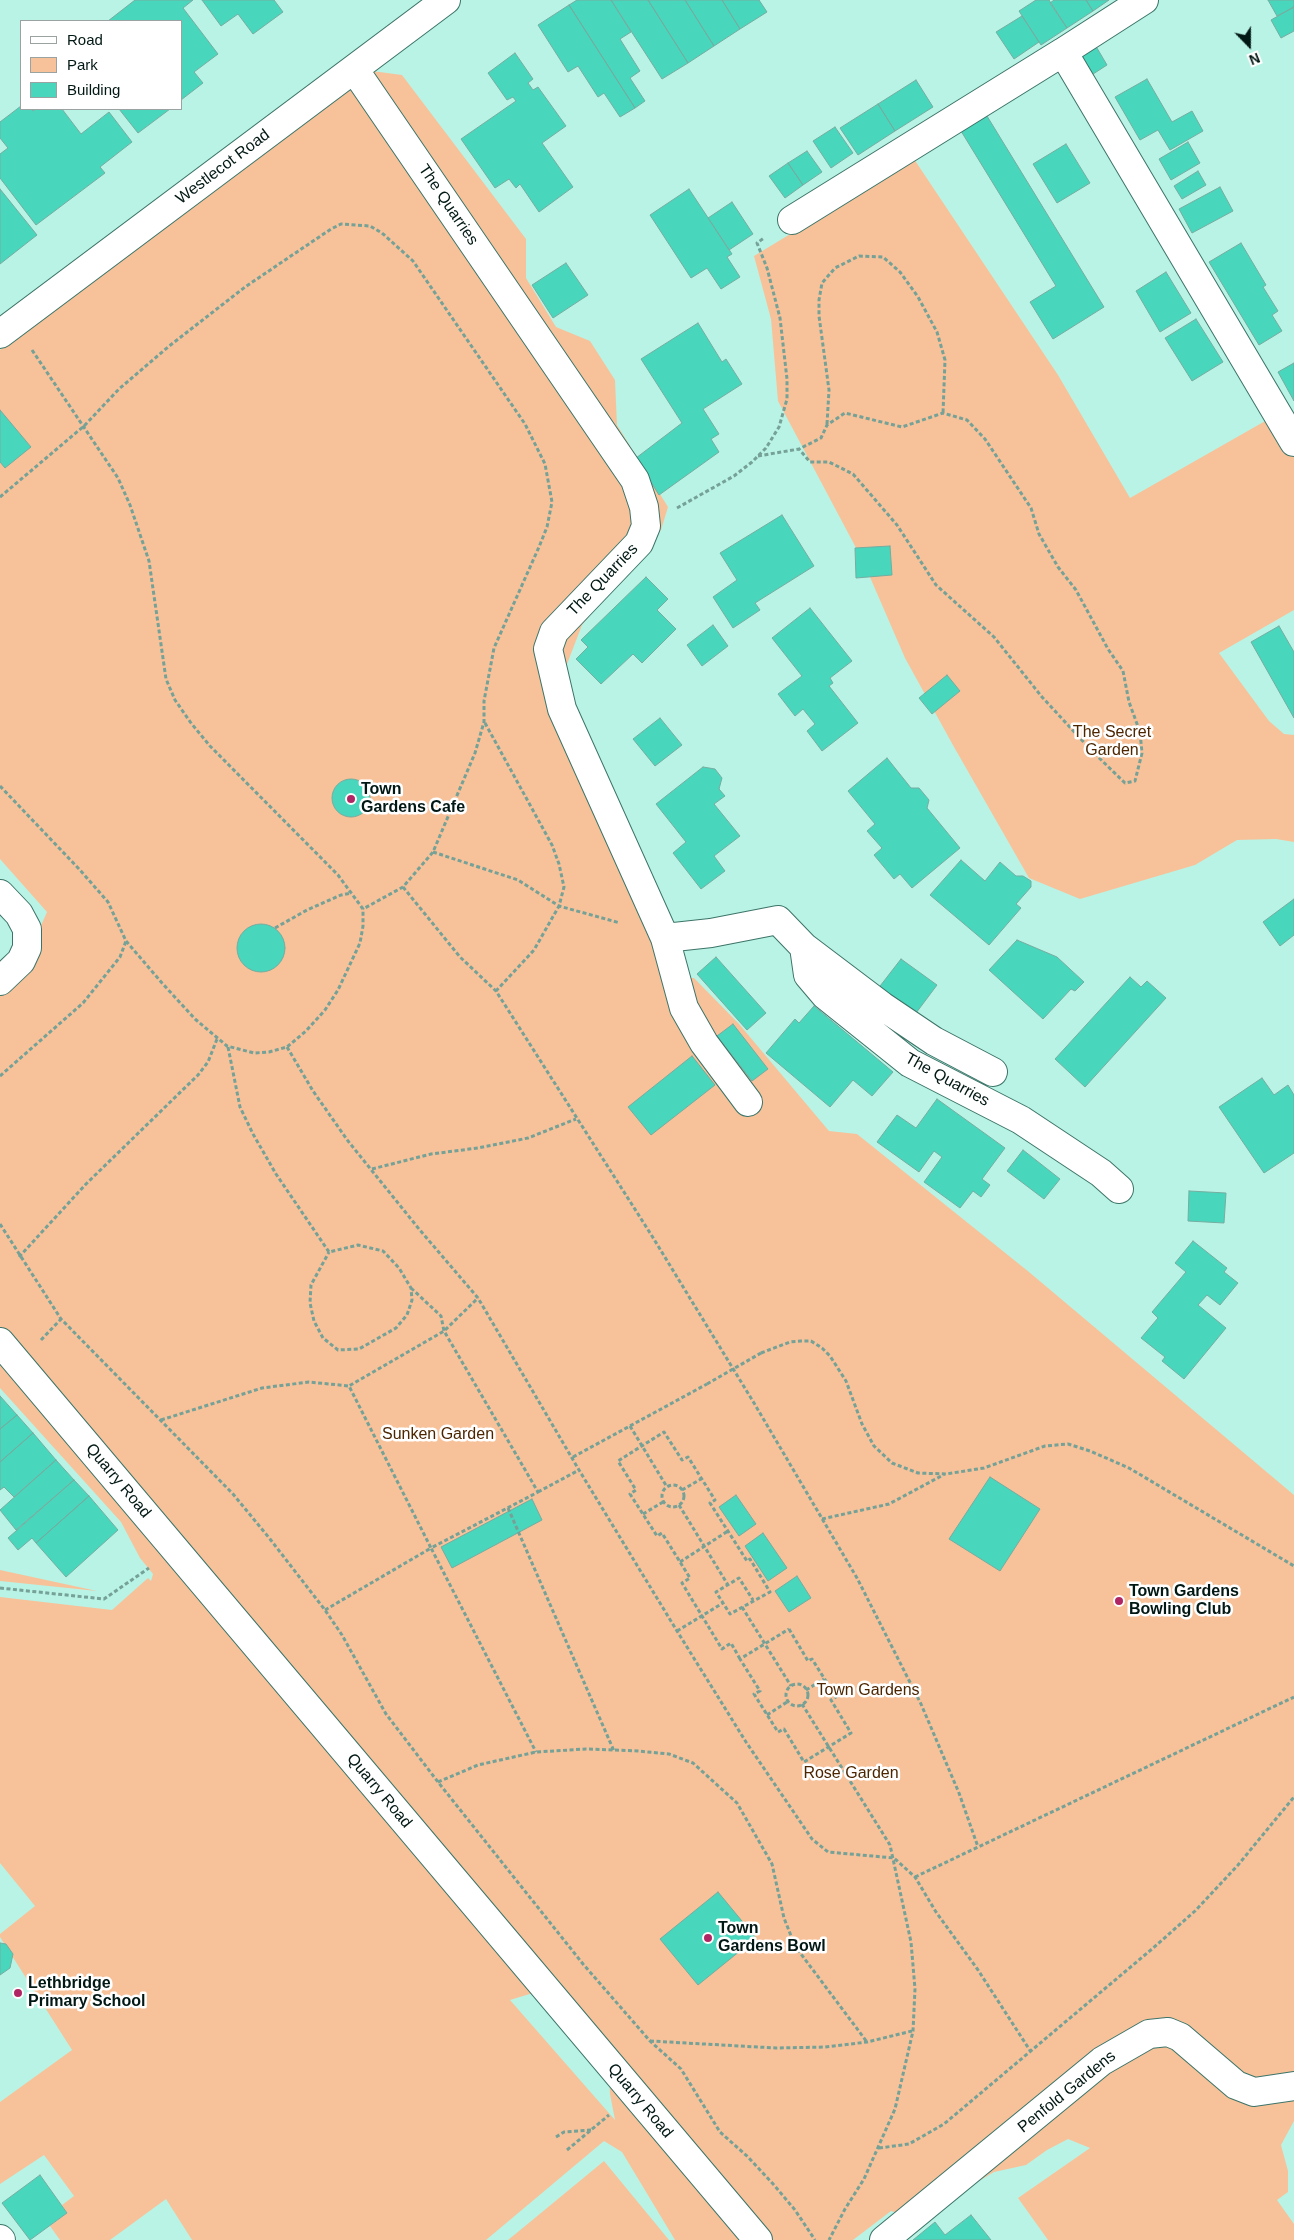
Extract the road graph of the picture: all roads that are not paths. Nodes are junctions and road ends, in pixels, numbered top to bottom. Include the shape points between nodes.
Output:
1 (446, 0) edge
2 (1144, 0) edge
3 (1063, 52) junction
4 (354, 69) junction
5 (792, 220) dead end
6 (7, 329) edge
7 (1294, 442) edge
8 (0, 894) edge
9 (666, 938) junction
10 (804, 947) junction
11 (0, 981) edge
12 (993, 1072) dead end
13 (748, 1102) dead end
14 (1120, 1189) dead end
15 (0, 1342) edge
16 (1294, 2086) edge
17 (758, 2240) edge
18 (884, 2240) edge

1 - 4 street, Westlecot Road
2 - 3 street
3 - 5 street
3 - 7 street
4 - 6 street, Westlecot Road
4 - 9 street, The Quarries via 635,480 646,526 639,543 554,632 548,649 562,709
8 - 11 street via 27,929 27,948 22,961
9 - 10 street, The Quarries via 778,920
9 - 13 street via 684,1008 704,1043
10 - 12 street, The Quarries via 934,1041
10 - 14 street, The Quarries via 808,975 826,995 910,1063 1021,1120
15 - 17 street, Quarry Road
16 - 18 street, Penfold Gardens via 1254,2092 1236,2085 1180,2037 1168,2032 1149,2034 1102,2061

